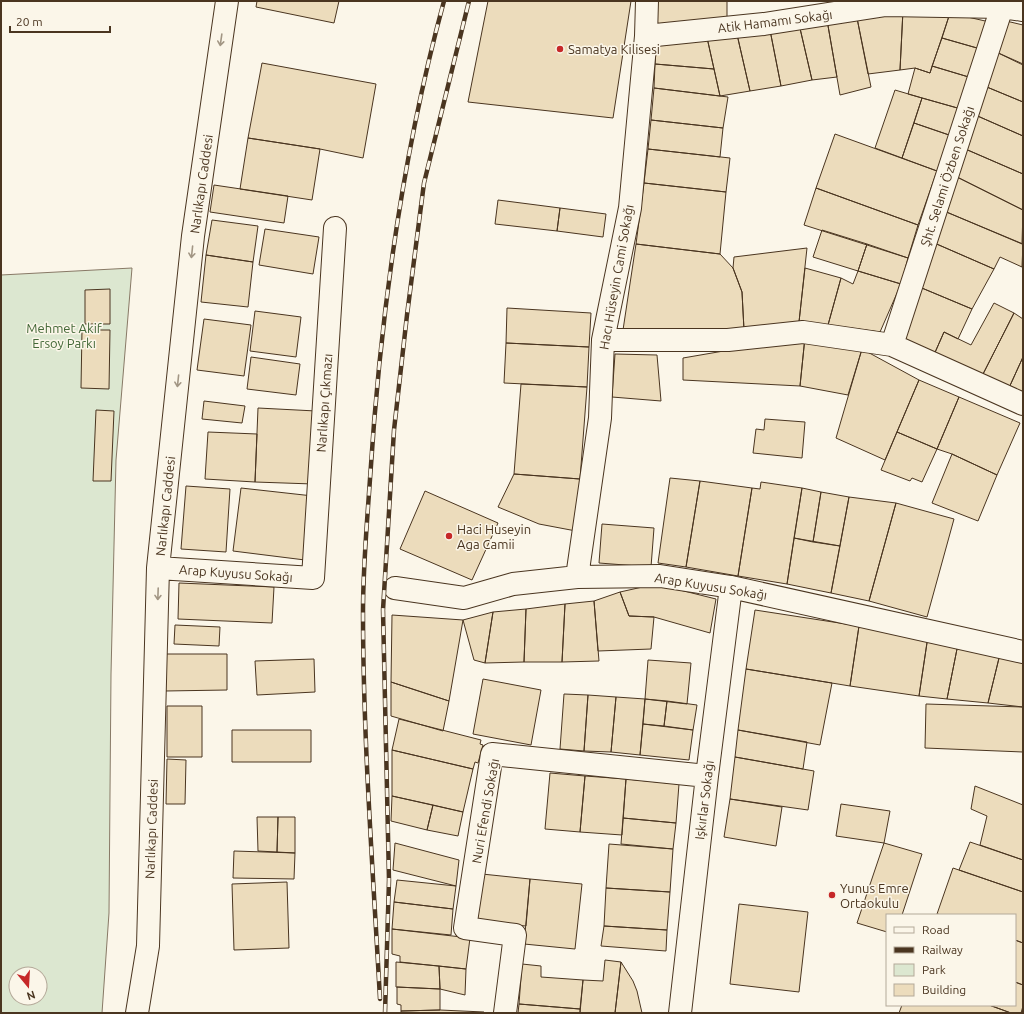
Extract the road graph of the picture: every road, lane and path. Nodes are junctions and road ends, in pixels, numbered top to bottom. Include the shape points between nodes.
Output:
1 (227, 1) edge
2 (647, 1) edge
3 (1002, 7) junction
4 (1023, 10) edge
5 (646, 36) junction
6 (335, 228) dead end
7 (603, 340) junction
8 (892, 345) junction
9 (1023, 404) edge
10 (158, 568) junction
11 (577, 577) junction
12 (313, 578) joint
13 (731, 587) junction
14 (395, 588) dead end
15 (1023, 652) edge
16 (707, 776) junction
17 (137, 1013) edge
18 (505, 1013) edge
19 (680, 1013) edge

1 -> 10 street, Narlıkapı Caddesi via 193,236
2 - 5 street, Hacı Hüseyin Cami Sokağı
3 - 4 street, Atik Hamamı Sokağı
3 - 5 street, Atik Hamamı Sokağı via 886,5 764,24
3 - 8 street, Şht. Selami Özben Sokağı
5 - 7 street, Hacı Hüseyin Cami Sokağı via 630,208
6 - 12 street, Narlıkapı Çıkmazı
7 - 8 street via 728,340 803,332
7 - 11 street, Hacı Hüseyin Cami Sokağı via 600,418
8 - 9 street
10 - 12 street, Arap Kuyusu Sokağı
10 -> 17 street, Narlıkapı Caddesi via 148,946
11 - 13 street, Arap Kuyusu Sokağı via 660,576
11 - 14 street, Arap Kuyusu Sokağı via 513,584 464,598
13 - 15 street, Arap Kuyusu Sokağı
13 - 16 street, Işkırlar Sokağı
16 - 18 street, Nuri Efendi Sokağı via 492,754 464,928 515,935
16 - 19 street, Işkırlar Sokağı

